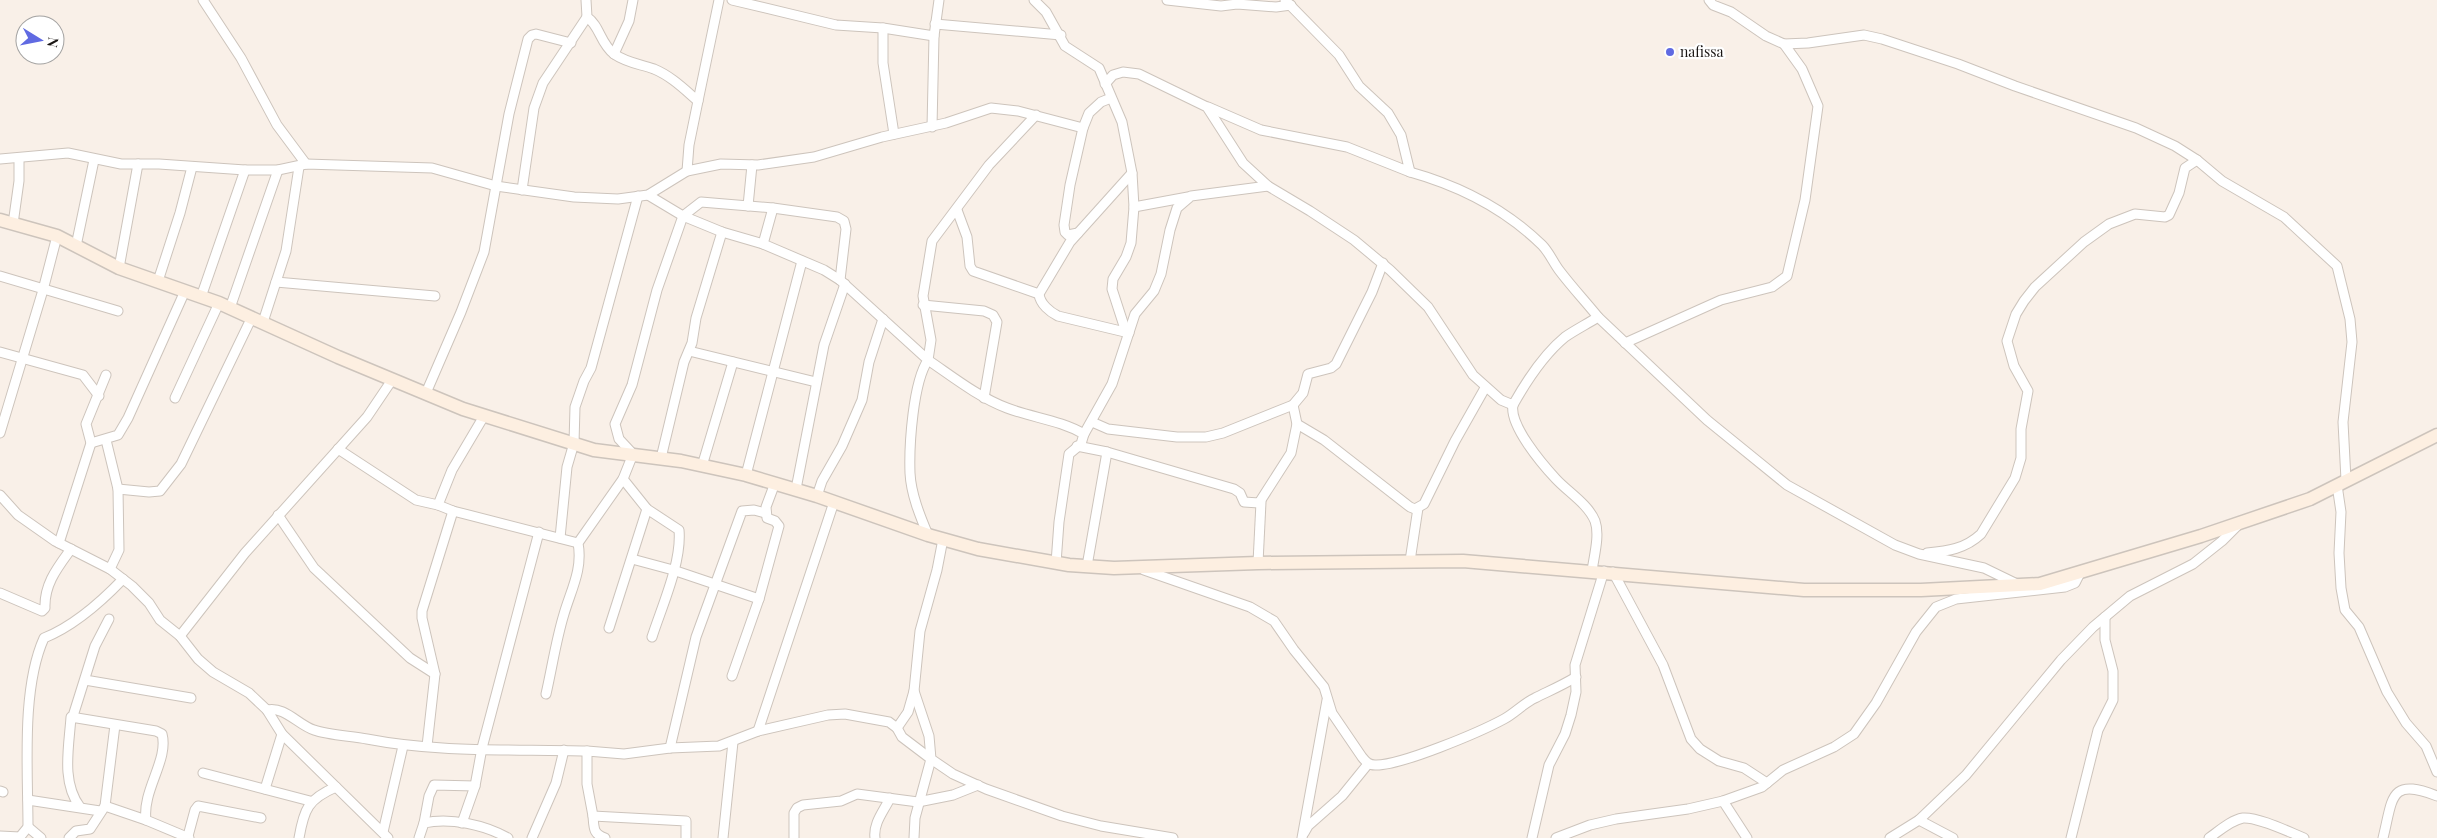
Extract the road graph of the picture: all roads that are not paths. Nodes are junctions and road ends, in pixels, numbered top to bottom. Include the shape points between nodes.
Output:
1 (203, 0) edge
2 (586, 0) edge
3 (633, 0) edge
4 (719, 0) edge
5 (732, 0) edge
6 (939, 0) edge
7 (1034, 0) edge
8 (1167, 0) edge
9 (1710, 0) edge
10 (1288, 3) edge
11 (587, 17) junction
12 (935, 24) junction
13 (883, 28) junction
14 (1061, 34) junction
15 (934, 36) junction
16 (571, 43) junction
17 (1784, 44) junction
18 (614, 54) junction
19 (1105, 84) junction
20 (1111, 98) junction
21 (698, 101) junction
22 (1207, 107) junction
23 (1036, 115) junction
24 (932, 127) junction
25 (1083, 128) junction
26 (894, 134) junction
27 (19, 158) junction
28 (0, 159) edge
29 (94, 160) junction
30 (2197, 160) junction
31 (138, 164) junction
32 (752, 165) junction
33 (303, 166) junction
34 (192, 167) junction
35 (245, 170) junction
36 (278, 170) junction
37 (687, 171) junction
38 (1132, 172) junction
39 (1410, 172) junction
40 (496, 186) junction
41 (1268, 186) junction
42 (522, 190) junction
43 (648, 195) junction
44 (638, 196) junction
45 (1191, 196) junction
46 (748, 206) junction
47 (1134, 207) junction
48 (773, 208) junction
49 (957, 210) junction
50 (683, 216) junction
51 (0, 220) edge
52 (13, 224) junction
53 (722, 232) junction
54 (1078, 232) junction
55 (57, 236) junction
56 (763, 244) junction
57 (76, 246) junction
58 (802, 260) junction
59 (1383, 264) junction
60 (119, 268) junction
61 (0, 277) edge
62 (158, 281) junction
63 (276, 282) junction
64 (842, 282) junction
65 (43, 290) junction
66 (185, 291) junction
67 (1040, 294) junction
68 (435, 296) dead end
69 (201, 297) junction
70 (224, 305) junction
71 (923, 305) junction
72 (118, 311) dead end
73 (1598, 317) junction
74 (883, 319) junction
75 (257, 320) junction
76 (1128, 333) junction
77 (1625, 343) junction
78 (689, 351) junction
79 (0, 352) edge
80 (22, 359) junction
81 (928, 360) junction
82 (732, 362) junction
83 (774, 372) junction
84 (106, 375) dead end
85 (392, 380) junction
86 (816, 382) junction
87 (1485, 388) junction
88 (426, 393) junction
89 (98, 396) junction
90 (175, 398) dead end
91 (984, 398) junction
92 (1293, 405) junction
93 (1513, 405) junction
94 (484, 416) junction
95 (1092, 422) junction
96 (1297, 424) junction
97 (0, 433) edge
98 (1084, 434) junction
99 (2437, 435) edge
100 (106, 440) junction
101 (91, 443) junction
102 (574, 443) junction
103 (1078, 446) junction
104 (338, 449) junction
105 (1107, 452) junction
106 (633, 454) junction
107 (661, 458) junction
108 (702, 466) junction
109 (746, 475) junction
110 (623, 479) junction
111 (2342, 482) junction
112 (775, 483) junction
113 (118, 489) junction
114 (796, 489) junction
115 (0, 495) edge
116 (817, 496) junction
117 (834, 502) junction
118 (1261, 502) junction
119 (438, 505) junction
120 (1418, 508) junction
121 (648, 509) junction
122 (453, 511) junction
123 (765, 513) junction
124 (278, 515) junction
125 (2241, 522) junction
126 (539, 532) junction
127 (928, 535) junction
128 (560, 538) junction
129 (943, 539) junction
130 (59, 543) junction
131 (578, 543) junction
132 (71, 549) junction
133 (1919, 554) junction
134 (632, 559) junction
135 (1410, 561) junction
136 (1056, 563) junction
137 (1258, 563) junction
138 (1087, 566) junction
139 (1137, 567) junction
140 (110, 569) junction
141 (673, 570) junction
142 (1603, 572) junction
143 (2080, 573) junction
144 (123, 579) junction
145 (716, 584) junction
146 (2018, 584) junction
147 (0, 593) edge
148 (759, 600) junction
149 (2105, 617) junction
150 (109, 619) dead end
151 (609, 628) dead end
152 (180, 636) junction
153 (652, 637) dead end
154 (435, 674) junction
155 (732, 676) dead end
156 (1576, 676) junction
157 (85, 680) junction
158 (914, 691) junction
159 (546, 694) dead end
160 (1328, 695) junction
161 (191, 698) dead end
162 (267, 710) junction
163 (73, 716) junction
164 (115, 725) junction
165 (898, 728) junction
166 (758, 731) junction
167 (282, 734) junction
168 (733, 742) junction
169 (403, 746) junction
170 (427, 746) junction
171 (482, 748) junction
172 (670, 748) junction
173 (564, 750) junction
174 (587, 751) junction
175 (931, 759) junction
176 (1368, 764) junction
177 (2437, 772) edge
178 (203, 773) dead end
179 (1767, 783) junction
180 (978, 785) junction
181 (475, 786) junction
182 (336, 787) junction
183 (264, 789) junction
184 (2437, 796) edge
185 (890, 798) junction
186 (28, 800) junction
187 (1724, 801) junction
188 (310, 802) junction
189 (918, 802) junction
190 (80, 807) junction
191 (103, 809) junction
192 (593, 816) junction
193 (260, 818) dead end
194 (146, 820) junction
195 (1919, 820) junction
196 (424, 823) junction
197 (462, 823) junction
198 (28, 827) junction
199 (385, 835) edge
200 (0, 836) edge
201 (20, 837) edge
202 (189, 837) edge
203 (41, 838) edge
204 (69, 838) edge
205 (299, 838) edge
206 (419, 838) edge
207 (508, 838) edge
208 (532, 838) edge
209 (605, 838) edge
210 (686, 838) edge
211 (723, 838) edge
212 (794, 838) edge
213 (875, 838) edge
214 (914, 838) edge
215 (1173, 838) edge
216 (1302, 838) edge
217 (1532, 838) edge
218 (1556, 838) edge
219 (1747, 838) edge
220 (1890, 838) edge
221 (1953, 838) edge
222 (2071, 838) edge
223 (2208, 838) edge
224 (2304, 838) edge
225 (2383, 838) edge

1 - 33 street via 241,58
2 - 11 street
3 - 18 street
4 - 21 street
5 - 13 street via 836,25
6 - 12 street
7 - 14 street
8 - 10 street via 1221,6 1276,7
9 - 17 street via 1713,5
10 - 39 street via 1339,55 1359,86 1388,113 1401,135
11 - 16 street
11 - 18 street via 593,21 604,46
12 - 14 street
12 - 15 street
13 - 15 street
13 - 26 street via 882,63
14 - 19 street via 1066,46 1099,68
15 - 24 street
16 - 40 street via 536,34 528,39 509,114
16 - 42 street via 543,83 534,108
17 - 30 street via 1864,35 1882,39 2136,128
17 - 77 street via 1802,69 1818,106 1805,200 1787,276 1772,287 1721,300
18 - 21 street via 668,76
19 - 20 street
19 - 22 street via 1112,76 1123,72 1139,74
20 - 25 street via 1088,113
20 - 38 street via 1122,122
21 - 37 street
22 - 39 street via 1261,130 1347,147
22 - 41 street via 1239,157
23 - 24 street via 990,108
23 - 25 street
23 - 49 street via 989,165
24 - 26 street
25 - 54 street via 1064,225 1068,235
26 - 32 street via 814,157
27 - 28 street
27 - 29 street via 68,153
27 - 52 street
29 - 31 street
29 - 57 street
30 - 111 street via 2222,180 2284,217 2337,266 2352,342 2343,422
30 - 133 street via 2185,168 2169,215 2135,214 2109,224 2084,242 2024,301 2007,341 2014,366 2028,391 2021,430 2021,458 2015,478 1981,534 1973,541 1949,551
31 - 34 street
31 - 60 street
32 - 37 street via 721,164
32 - 46 street
33 - 36 street
33 - 40 street via 432,168
33 - 63 street via 286,251
34 - 35 street
34 - 62 street
35 - 36 street
35 - 69 street
36 - 70 street
37 - 43 street
38 - 47 street
38 - 54 street
39 - 73 street via 1470,193 1516,222 1544,246 1558,269
40 - 42 street
40 - 88 street via 484,252
41 - 45 street
41 - 59 street via 1354,240
42 - 44 street via 574,197 618,199
43 - 44 street
43 - 50 street
44 - 102 street via 576,407
45 - 47 street
45 - 76 street via 1178,208 1161,274 1154,291 1135,314
46 - 48 street
46 - 50 street via 701,202
47 - 76 street via 1131,243 1112,284
48 - 56 street
48 - 64 street via 838,217 844,221
49 - 67 street via 967,237 973,271
49 - 71 street via 932,241
50 - 53 street
50 - 106 street via 657,290 632,385 615,424 619,439
51 - 52 street
52 - 55 street
53 - 56 street
53 - 78 street
54 - 67 street
55 - 57 street
55 - 65 street
56 - 58 street
57 - 60 street
58 - 64 street
58 - 83 street
59 - 87 street via 1428,307
59 - 92 street via 1336,364 1308,374 1303,394
60 - 62 street
61 - 65 street
62 - 66 street
63 - 68 street
63 - 75 street
64 - 74 street
64 - 86 street
65 - 72 street
65 - 80 street
66 - 69 street
66 - 100 street via 128,418 118,435
67 - 76 street via 1040,301 1052,313
69 - 70 street
70 - 75 street
70 - 90 street
71 - 81 street via 931,340
71 - 91 street via 984,311 993,315 997,322
73 - 77 street
73 - 93 street via 1553,348 1526,380
74 - 81 street
74 - 116 street via 869,362 862,400
75 - 85 street
75 - 113 street via 181,464 160,491
76 - 95 street via 1112,384
77 - 133 street via 1707,420 1787,484 1895,545
78 - 82 street
78 - 107 street
79 - 80 street
80 - 89 street via 83,375
80 - 97 street
81 - 91 street
81 - 127 street via 919,375 915,396 910,473 917,509
82 - 83 street
82 - 108 street
83 - 86 street
83 - 109 street
84 - 89 street
85 - 88 street
85 - 104 street
86 - 114 street
87 - 93 street
87 - 120 street via 1424,504
88 - 94 street
89 - 101 street via 86,424
91 - 98 street via 1030,416 1073,427
92 - 95 street via 1223,433 1200,438 1108,429
92 - 96 street
93 - 142 street via 1513,415 1521,434 1595,521 1595,544
94 - 102 street
94 - 119 street via 452,470
95 - 98 street
96 - 118 street via 1291,453
96 - 120 street via 1324,440 1410,507
98 - 103 street
99 - 111 street
100 - 101 street
100 - 113 street
101 - 130 street
102 - 106 street via 594,450
102 - 128 street
103 - 105 street
103 - 136 street via 1069,454
104 - 119 street via 416,500
104 - 124 street
105 - 118 street via 1234,488 1242,501
105 - 138 street
106 - 107 street
106 - 110 street
107 - 108 street
108 - 109 street
109 - 112 street
110 - 121 street
110 - 131 street
111 - 125 street via 2310,499
111 - 177 street via 2340,588 2345,610 2359,627 2387,692 2429,751
112 - 114 street
112 - 123 street
113 - 140 street via 119,554
114 - 116 street
115 - 130 street via 18,515
116 - 117 street
117 - 127 street
117 - 166 street
118 - 137 street
119 - 122 street
120 - 135 street
121 - 134 street
121 - 141 street via 679,530 680,542
122 - 126 street
122 - 154 street via 422,611
123 - 145 street via 742,511
123 - 148 street via 779,526
124 - 152 street
124 - 154 street via 314,568 410,658
125 - 143 street
125 - 149 street via 2193,564 2130,596
126 - 128 street
126 - 171 street
127 - 129 street
128 - 131 street
129 - 136 street via 978,549
129 - 158 street via 920,631
130 - 132 street
131 - 159 street via 581,556
132 - 140 street
132 - 147 street via 52,576 42,612
133 - 146 street via 1984,568
134 - 141 street
134 - 151 street
135 - 137 street
135 - 142 street via 1463,561
136 - 138 street
137 - 139 street
138 - 139 street
139 - 160 street via 1250,607 1274,621
140 - 144 street
141 - 145 street
141 - 153 street
142 - 146 street via 1804,590 1921,590
142 - 156 street via 1600,590 1582,638 1575,665
142 - 179 street via 1637,612 1663,665 1691,739 1719,761 1744,768
143 - 146 street via 2040,584
143 - 179 street via 2075,583 2064,587 1956,599 1936,607 1916,632 1876,703 1854,734 1834,747 1783,770
144 - 152 street via 149,603 160,620
144 - 186 street via 81,616 59,632 44,638 36,657 28,733
145 - 148 street
145 - 172 street via 696,637
148 - 155 street
149 - 195 street via 2060,660 1966,775
149 - 222 street via 2105,640 2113,671 2113,700 2098,730
150 - 157 street via 95,646
152 - 162 street via 213,672 249,693
154 - 170 street
156 - 176 street via 1484,729 1398,761
156 - 217 street via 1571,715 1549,765
157 - 161 street
157 - 163 street
158 - 165 street via 908,712
158 - 175 street via 929,736
160 - 176 street via 1332,712
160 - 216 street
162 - 167 street
162 - 169 street via 280,710 313,730
163 - 164 street
163 - 190 street via 68,775 74,799
164 - 191 street
164 - 194 street via 156,731 163,737 159,764 148,793
165 - 166 street via 889,722 846,714
165 - 175 street via 902,737
166 - 168 street
167 - 182 street
167 - 183 street
168 - 172 street via 719,746
168 - 211 street
169 - 170 street
169 - 199 street
170 - 171 street
171 - 173 street
171 - 181 street
172 - 174 street via 624,754
173 - 174 street
173 - 208 street via 556,783
174 - 192 street via 587,784
175 - 180 street
175 - 189 street
176 - 216 street via 1342,796 1308,826
178 - 183 street
179 - 187 street
180 - 189 street via 954,795
180 - 215 street via 1062,816
181 - 196 street via 434,785
181 - 197 street
182 - 188 street
182 - 199 street
183 - 188 street
184 - 225 street via 2411,787 2401,788 2396,794
185 - 189 street
185 - 212 street via 857,794 841,802 803,805 794,813
185 - 213 street via 876,822
186 - 190 street
186 - 198 street
187 - 218 street via 1607,821
187 - 219 street
188 - 205 street
189 - 214 street
190 - 191 street
191 - 194 street
191 - 204 street via 90,829 76,831
192 - 209 street via 594,831
192 - 210 street via 686,821
193 - 202 street via 198,806
194 - 202 street
195 - 220 street
195 - 221 street
196 - 197 street
196 - 206 street
197 - 207 street
198 - 201 street
198 - 203 street
200 - 201 street
223 - 224 street via 2244,818

